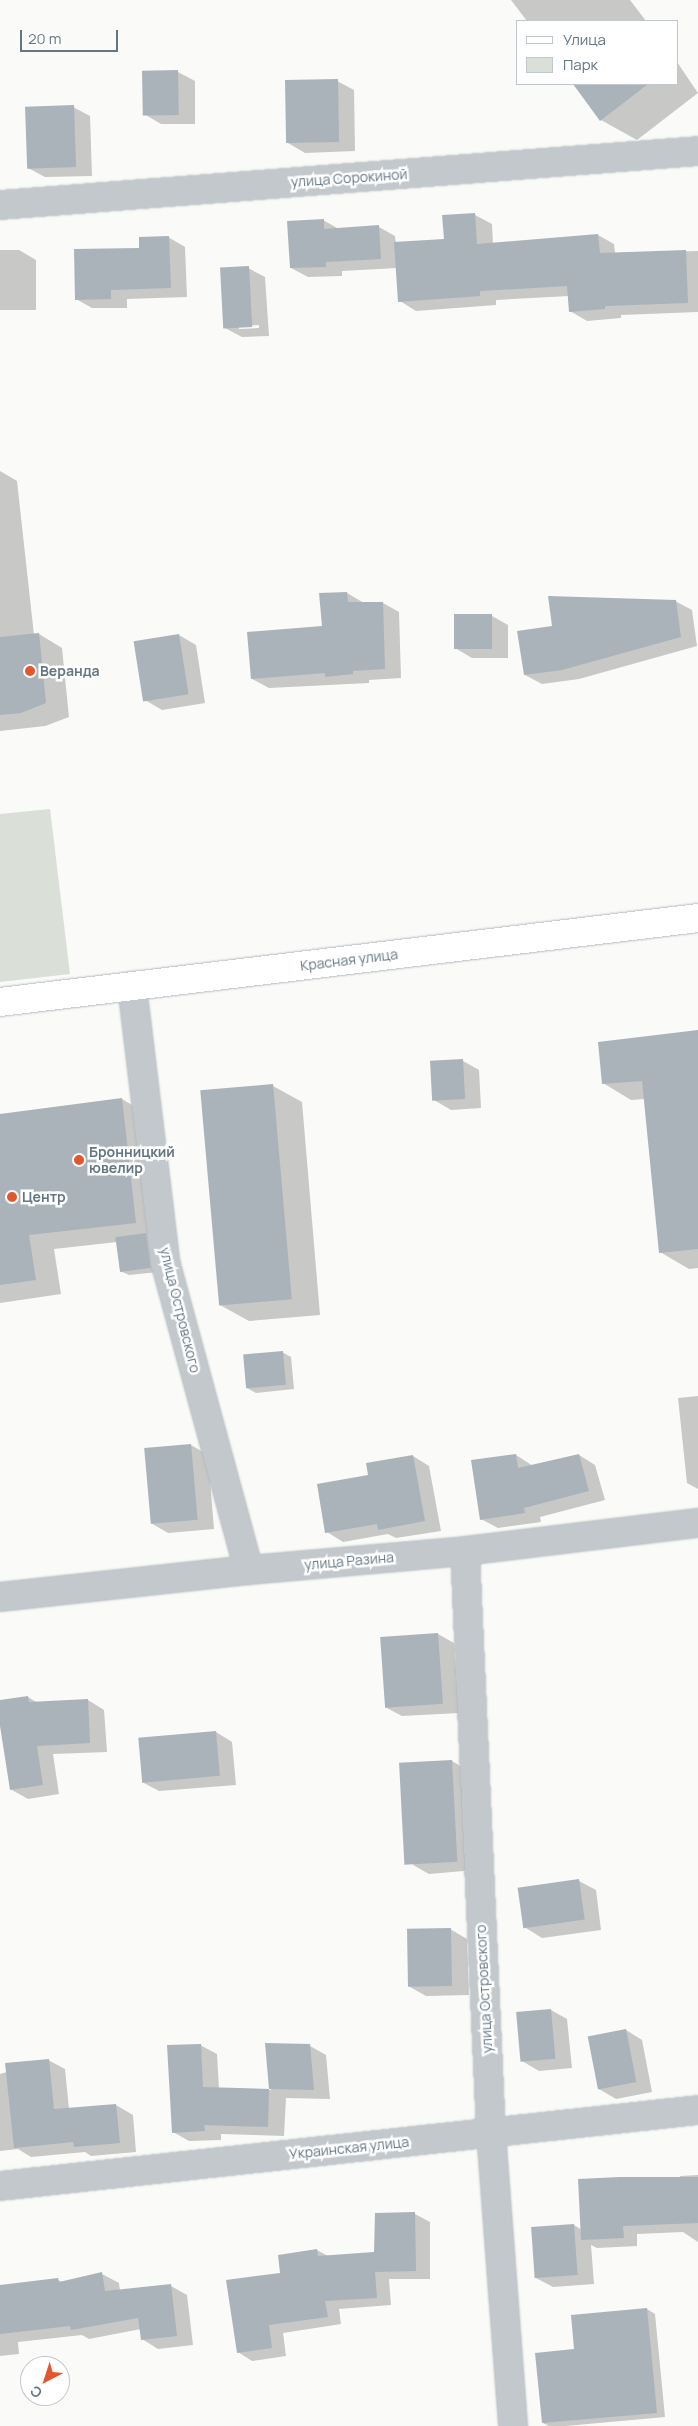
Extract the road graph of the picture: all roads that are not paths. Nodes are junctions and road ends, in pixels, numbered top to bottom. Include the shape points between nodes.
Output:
1 (698, 151) edge
2 (0, 205) edge
3 (698, 918) edge
4 (132, 986) junction
5 (0, 1002) edge
6 (698, 1523) edge
7 (465, 1551) junction
8 (248, 1570) junction
9 (0, 1597) edge
10 (698, 2110) edge
11 (491, 2132) junction
12 (0, 2186) edge
13 (513, 2426) edge

1 - 2 street, улица Сорокиной
3 - 4 street, Красная улица
4 - 5 street, Красная улица
4 - 8 street, улица Островского via 166,1265
6 - 7 street, улица Разина
7 - 8 street, улица Разина
7 - 11 street, улица Островского
8 - 9 street, улица Разина
10 - 11 street, Украинская улица
11 - 12 street, Украинская улица
11 - 13 street, улица Островского

